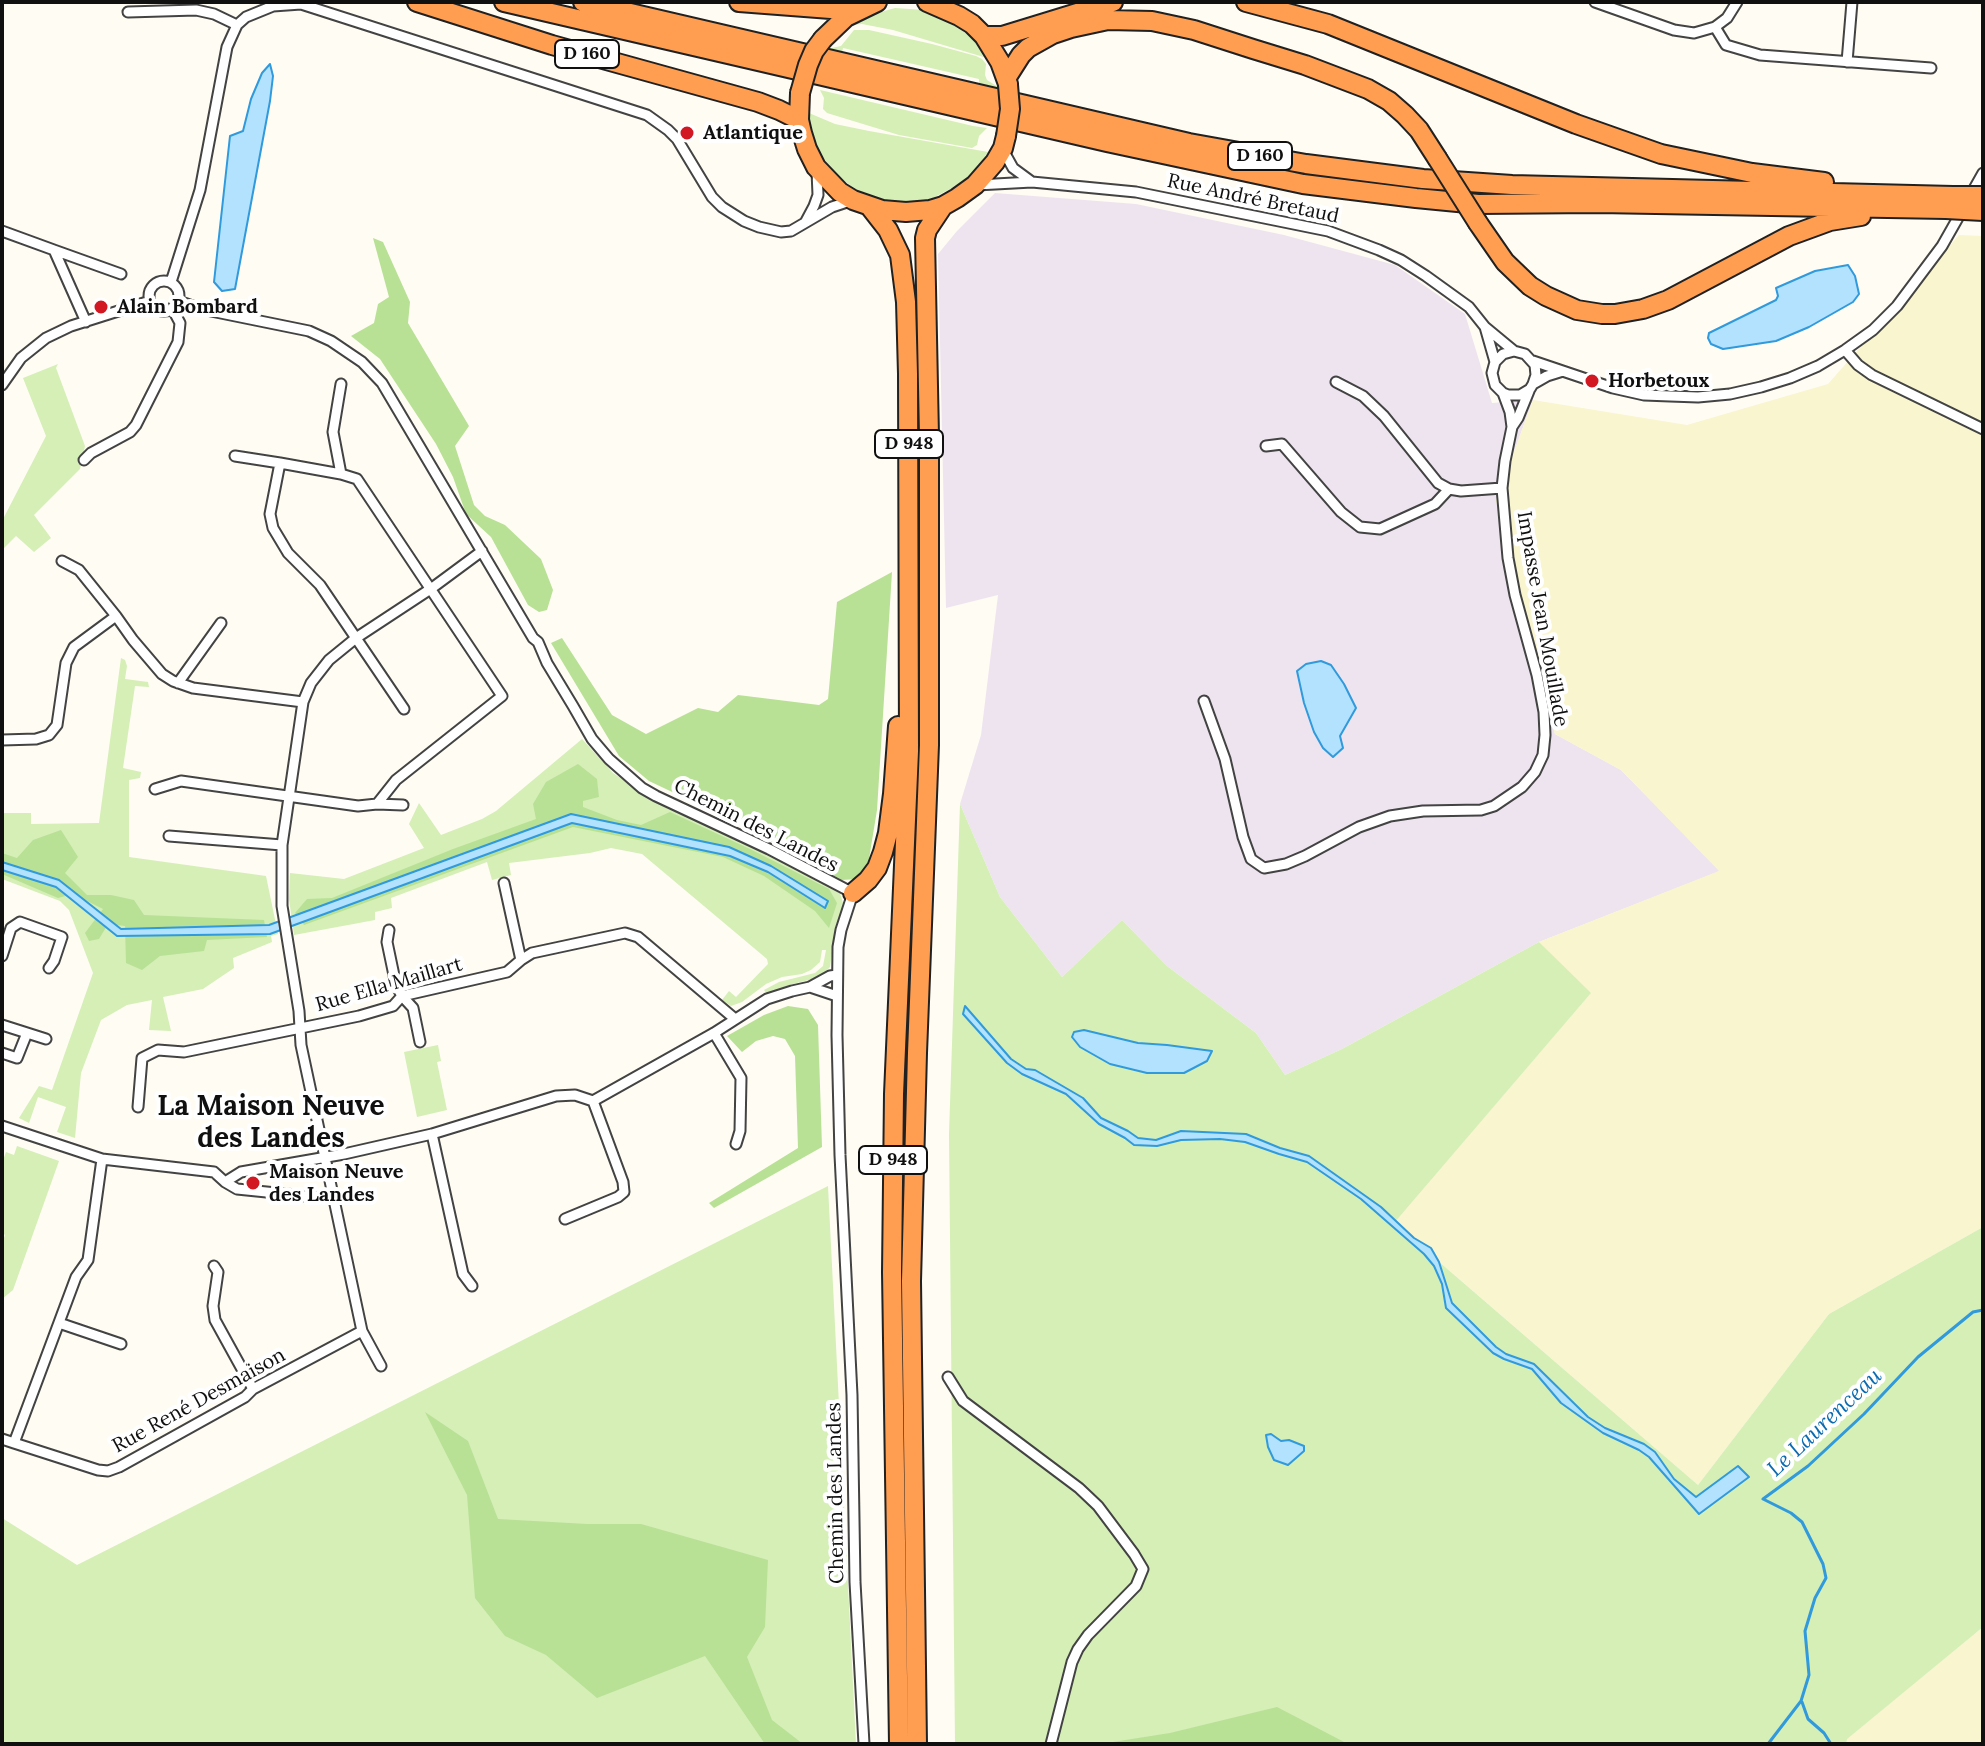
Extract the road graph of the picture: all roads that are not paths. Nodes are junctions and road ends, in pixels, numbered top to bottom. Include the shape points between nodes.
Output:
1 (417, 2) edge
2 (504, 2) edge
3 (583, 2) edge
4 (739, 2) edge
5 (877, 2) edge
6 (927, 2) edge
7 (1113, 2) edge
8 (1246, 2) edge
9 (1598, 2) edge
10 (1737, 2) edge
11 (1852, 2) edge
12 (857, 11) junction
13 (128, 12) dead end
14 (237, 25) junction
15 (1715, 27) junction
16 (984, 36) junction
17 (1847, 62) junction
18 (1931, 68) dead end
19 (1007, 81) junction
20 (799, 120) junction
21 (1004, 142) junction
22 (816, 167) junction
23 (1983, 173) edge
24 (1032, 182) junction
25 (975, 185) junction
26 (1983, 190) edge
27 (1983, 196) edge
28 (1953, 198) junction
29 (861, 204) junction
30 (943, 206) junction
31 (1983, 211) edge
32 (804, 224) junction
33 (2, 231) edge
34 (54, 250) junction
35 (121, 274) dead end
36 (171, 282) junction
37 (150, 301) junction
38 (175, 305) junction
39 (86, 322) junction
40 (1485, 327) junction
41 (1845, 350) junction
42 (1514, 351) junction
43 (1533, 361) junction
44 (1495, 362) junction
45 (2, 364) edge
46 (12, 371) junction
47 (1563, 371) junction
48 (1336, 382) dead end
49 (341, 384) dead end
50 (2, 385) edge
51 (1532, 387) junction
52 (1503, 393) junction
53 (1512, 427) junction
54 (1983, 429) edge
55 (1266, 446) dead end
56 (235, 456) dead end
57 (84, 460) dead end
58 (280, 463) junction
59 (341, 474) junction
60 (1502, 488) junction
61 (1449, 489) junction
62 (482, 551) junction
63 (62, 561) dead end
64 (432, 588) junction
65 (116, 616) junction
66 (221, 623) dead end
67 (356, 638) junction
68 (178, 683) junction
69 (909, 698) junction
70 (1204, 701) dead end
71 (303, 702) junction
72 (404, 709) dead end
73 (2, 740) edge
74 (155, 789) dead end
75 (290, 797) junction
76 (377, 804) junction
77 (403, 805) dead end
78 (169, 836) dead end
79 (282, 845) junction
80 (504, 883) dead end
81 (853, 893) junction
82 (389, 930) dead end
83 (2, 956) edge
84 (521, 960) junction
85 (49, 968) dead end
86 (837, 975) junction
87 (810, 987) junction
88 (402, 996) junction
89 (837, 996) junction
90 (735, 1019) junction
91 (2, 1025) edge
92 (301, 1028) junction
93 (27, 1033) junction
94 (714, 1033) junction
95 (46, 1039) dead end
96 (420, 1042) dead end
97 (2, 1053) edge
98 (593, 1101) junction
99 (138, 1107) dead end
100 (2, 1126) edge
101 (432, 1134) junction
102 (736, 1144) dead end
103 (325, 1157) junction
104 (102, 1159) junction
105 (225, 1182) junction
106 (335, 1199) junction
107 (565, 1219) dead end
108 (214, 1266) dead end
109 (472, 1286) dead end
110 (59, 1323) junction
111 (362, 1331) junction
112 (121, 1344) dead end
113 (381, 1366) dead end
114 (948, 1377) dead end
115 (253, 1389) junction
116 (2, 1439) edge
117 (14, 1443) junction
118 (864, 1744) edge
119 (899, 1744) edge
120 (917, 1744) edge
121 (1051, 1744) edge

1 - 20 highway, D 160 via 758,102
2 - 28 highway, D 160 via 1303,184 1478,204
3 - 28 highway, D 160 via 1189,143 1332,168 1512,185
4 - 12 highway
5 - 12 highway
6 - 16 highway via 959,16
7 - 16 highway via 1002,36
8 - 28 highway, D 160 via 1328,24 1661,154 1752,173
9 - 15 street via 1674,30 1694,33
10 - 15 street
11 - 17 street
12 - 20 highway, bridge via 814,51 800,93
13 - 14 street via 196,10
14 - 32 street via 273,6 301,4 611,102 647,115 668,130 712,197 732,215 769,230 791,231
14 - 36 street via 227,47 200,190
15 - 17 street via 1726,45 1760,55
16 - 19 highway
17 - 18 street
19 - 21 highway, bridge via 1010,109
19 - 28 highway, bridge via 1021,55 1053,34 1130,19 1266,53 1368,89 1419,130 1505,262 1538,291 1577,310 1602,314 1655,305 1820,224 1857,216 1933,217
20 - 22 highway
21 - 24 street via 1013,168
21 - 25 highway
22 - 29 highway via 840,192
22 - 32 street via 818,195
23 - 41 street via 1911,289 1873,330
24 - 25 street, Rue André Bretaud
24 - 40 street, Rue André Bretaud via 1136,192 1328,231 1401,260 1469,307
25 - 30 highway
26 - 28 highway, D 160
27 - 28 highway, D 160, bridge
28 - 31 highway, D 160, bridge
29 - 30 highway via 893,212
29 - 32 street via 832,207
29 - 69 highway, D 948 via 880,218 895,243 906,302
30 - 120 highway, D 948 via 927,230 925,248 930,717 911,1281
33 - 34 street
34 - 35 street
34 - 39 street
36 - 37 street via 153,285
36 - 38 street via 179,292
37 - 38 street via 160,310
37 - 39 street
38 - 57 street via 178,342 136,425
38 - 62 street, Chemin des Landes via 309,331 362,362 382,383
39 - 46 street via 46,338
40 - 42 street, Rue André Bretaud
40 - 44 street, Rue André Bretaud
41 - 47 street via 1790,378 1698,397 1644,395
41 - 54 street via 1872,375
42 - 43 street
42 - 44 street
43 - 47 street
43 - 51 street
44 - 52 street via 1492,379
45 - 46 street
46 - 50 street
47 - 51 street
48 - 61 street via 1363,396 1438,483
49 - 59 street via 333,432
51 - 52 street via 1520,395
51 - 53 street
52 - 53 street
53 - 60 street, Impasse Jean Mouillade
55 - 61 street via 1282,444 1360,527 1380,529 1435,504
56 - 58 street
58 - 59 street
58 - 67 street via 270,514 273,528
59 - 64 street via 357,479
60 - 61 street
60 - 70 street, Impasse Jean Mouillade via 1508,558 1544,712 1543,755 1522,787 1481,810 1390,816 1286,864 1264,868 1251,859 1243,837 1225,759
62 - 64 street
62 - 81 street, Chemin des Landes via 592,739 625,774 656,796
63 - 65 street via 79,570
64 - 67 street
64 - 76 street via 502,696 396,780
65 - 68 street via 162,674
65 - 73 street via 74,647 66,663 57,725 49,735
66 - 68 street
67 - 71 street via 318,672
67 - 72 street
68 - 71 street
69 - 81 highway via 898,718 883,852 877,868
69 - 119 highway, D 948 via 892,1272
71 - 75 street
74 - 75 street via 181,781
75 - 76 street
75 - 79 street
76 - 77 street
78 - 79 street
79 - 92 street via 282,906
80 - 84 street
81 - 86 street, Chemin des Landes via 838,947
82 - 88 street via 387,942
83 - 85 street via 11,928 20,922 62,937
84 - 88 street, Rue Ella Maillart via 507,972
84 - 90 street, Rue Ella Maillart via 532,953 625,933 638,937
86 - 87 street
86 - 89 street, Chemin des Landes
87 - 89 street
87 - 90 street via 767,999
88 - 92 street, Rue Ella Maillart via 393,1006
88 - 96 street via 413,1008
89 - 118 street, Chemin des Landes
90 - 94 street
91 - 93 street
92 - 99 street, Rue Ella Maillart via 184,1052 158,1050 142,1058
92 - 103 street
93 - 95 street
93 - 97 street via 17,1058
94 - 98 street
94 - 102 street via 741,1078
98 - 101 street via 556,1096
98 - 107 street via 624,1192
100 - 104 street
101 - 103 street
101 - 109 street via 463,1274
103 - 105 street via 241,1172
103 - 106 street
104 - 105 street via 214,1172
104 - 110 street via 88,1260
105 - 106 street via 252,1192
106 - 111 street
108 - 115 street via 215,1320
110 - 112 street
110 - 117 street
111 - 113 street
111 - 115 street, Rue René Desmaison
114 - 121 street via 963,1401 1098,1506 1143,1569 1136,1586 1078,1649
115 - 117 street, Rue René Desmaison via 108,1471
116 - 117 street, Rue René Desmaison

